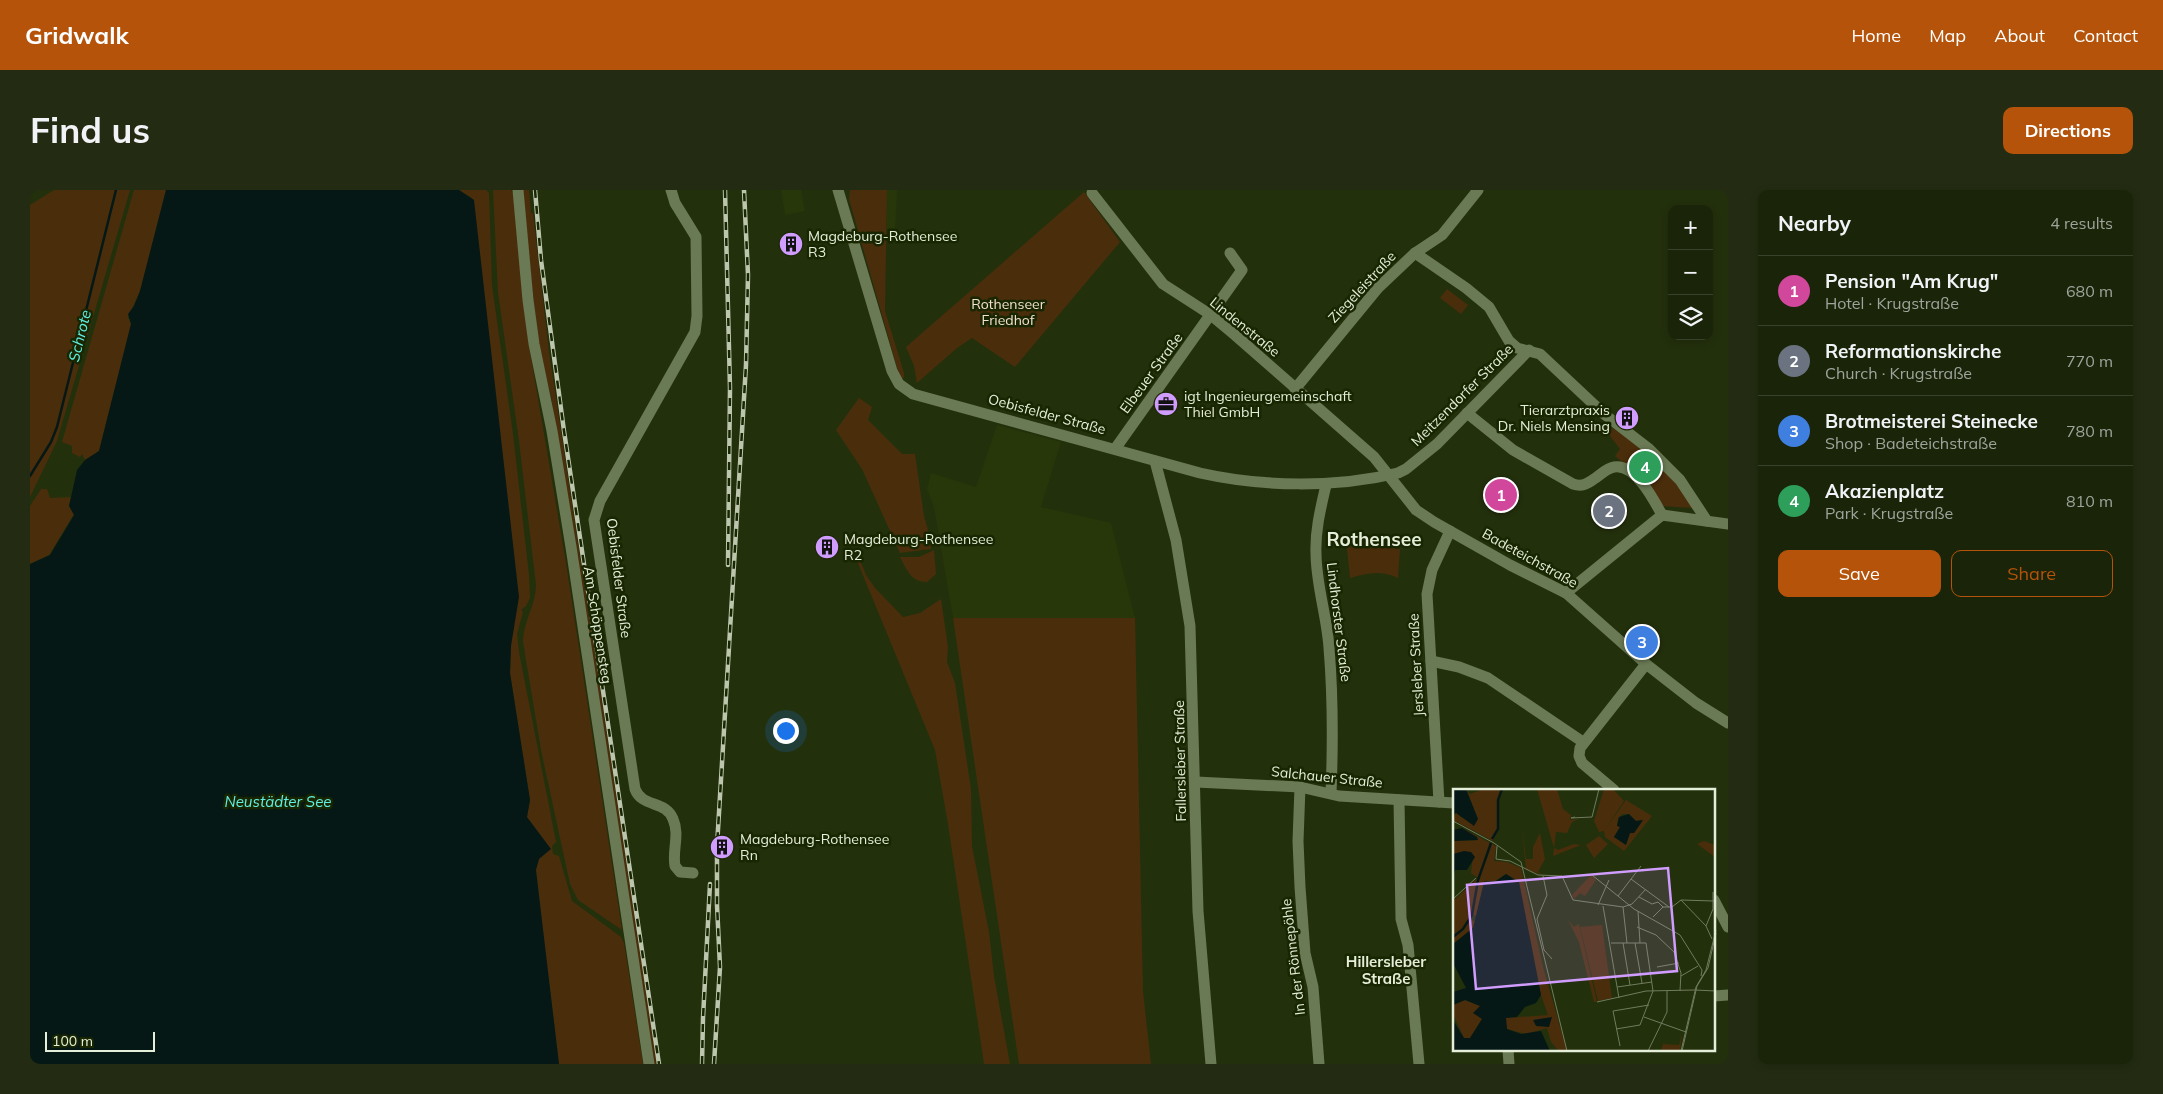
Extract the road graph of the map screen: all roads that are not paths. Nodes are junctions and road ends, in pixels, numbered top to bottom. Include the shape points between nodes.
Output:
1 (518, 190) edge
2 (671, 190) edge
3 (838, 190) edge
4 (1478, 190) edge
5 (1092, 193) dead end
6 (1230, 253) dead end
7 (1414, 253) junction
8 (1211, 315) junction
9 (1529, 350) junction
10 (1295, 389) junction
11 (1468, 413) junction
12 (1115, 449) junction
13 (1155, 461) junction
14 (1390, 475) junction
15 (1326, 485) junction
16 (1662, 515) junction
17 (1707, 521) junction
18 (1728, 524) edge
19 (1450, 531) junction
20 (1566, 593) junction
21 (1431, 661) junction
22 (1646, 664) junction
23 (1728, 723) edge
24 (1583, 742) junction
25 (1196, 782) junction
26 (1300, 787) junction
27 (1613, 789) edge
28 (1330, 793) junction
29 (1399, 800) junction
30 (1439, 802) junction
31 (1453, 803) edge
32 (694, 873) dead end
33 (1716, 904) edge
34 (1728, 927) edge
35 (649, 1064) edge
36 (1211, 1064) edge
37 (1319, 1064) edge
38 (1419, 1064) edge

1 - 35 street, Am Schöppensteg via 534,344 568,528
2 - 32 street, Oebisfelder Straße via 696,236 695,332 600,501 594,520 634,789 645,802 663,807 672,814 677,833 675,866 680,872
3 - 12 street, Oebisfelder Straße via 885,350 899,384 913,394
4 - 7 street, Ziegeleistraße via 1442,236
5 - 8 street, Lindenstraße via 1163,284
6 - 8 street, Elbeuer Straße via 1242,270
7 - 9 street via 1489,307 1509,341 1517,348
7 - 10 street, Ziegeleistraße via 1378,288
8 - 10 street, Lindenstraße
8 - 12 street, Elbeuer Straße
9 - 11 street, Meitzendorfer Straße
9 - 17 street via 1540,354 1604,414 1671,469
10 - 14 street, Lindenstraße via 1374,457
11 - 14 street, Meitzendorfer Straße via 1404,471
11 - 16 street via 1513,450 1574,485 1586,484 1613,467 1627,470 1646,487
12 - 13 street, Oebisfelder Straße
13 - 15 street, Oebisfelder Straße via 1222,478
13 - 25 street, Fallersleber Straße via 1176,540 1188,612
14 - 15 street, Oebisfelder Straße
14 - 19 street, Badeteichstraße via 1416,510
15 - 28 street, Lindhorster Straße via 1317,528 1316,553 1332,687
16 - 17 street
16 - 20 street
17 - 18 street
19 - 20 street, Badeteichstraße
19 - 21 street, Jersleber Straße via 1428,585
20 - 22 street, Badeteichstraße
21 - 24 street via 1488,678
21 - 30 street, Jersleber Straße
22 - 23 street, Badeteichstraße
22 - 24 street
24 - 27 street via 1579,750 1582,763
25 - 26 street, Salchauer Straße
25 - 36 street, Fallersleber Straße via 1198,911
26 - 28 street, Salchauer Straße
26 - 37 street, In der Rönnepöhle via 1300,887
28 - 29 street, Salchauer Straße
29 - 30 street, Salchauer Straße
29 - 38 street via 1401,919 1408,945
30 - 31 street, Salchauer Straße
33 - 34 street

